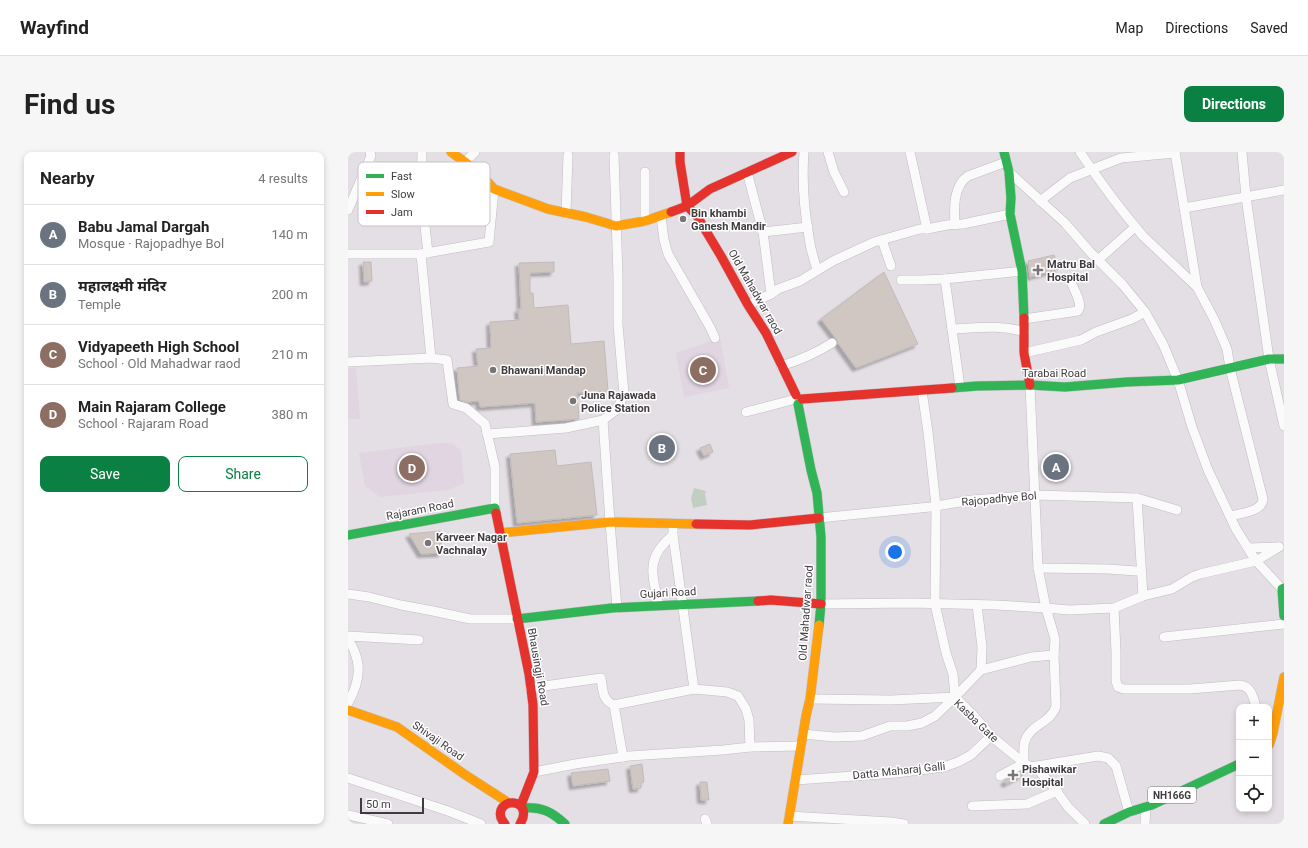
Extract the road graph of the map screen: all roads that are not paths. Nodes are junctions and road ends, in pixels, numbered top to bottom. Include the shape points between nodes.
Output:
1 (370, 152) edge
2 (422, 152) edge
3 (451, 152) edge
4 (475, 152) edge
5 (680, 152) edge
6 (792, 152) edge
7 (804, 152) edge
8 (828, 152) edge
9 (910, 152) edge
10 (1004, 152) edge
11 (1080, 152) edge
12 (1242, 152) edge
13 (1175, 153) edge
14 (568, 155) dead end
15 (614, 155) dead end
16 (369, 162) edge
17 (422, 162) edge
18 (465, 162) joint
19 (1006, 162) junction
20 (1092, 170) junction
21 (645, 172) dead end
22 (747, 172) junction
23 (1009, 172) junction
24 (490, 184) edge
25 (358, 187) edge
26 (494, 189) junction
27 (1284, 190) edge
28 (844, 192) dead end
29 (1246, 197) junction
30 (1040, 201) junction
31 (688, 206) junction
32 (1184, 208) junction
33 (348, 210) edge
34 (566, 213) junction
35 (1010, 214) junction
36 (661, 216) junction
37 (645, 221) junction
38 (955, 225) junction
39 (423, 226) edge
40 (616, 226) junction
41 (808, 227) junction
42 (1135, 227) junction
43 (927, 229) junction
44 (763, 232) junction
45 (882, 240) junction
46 (424, 253) junction
47 (348, 254) edge
48 (1098, 260) junction
49 (891, 266) dead end
50 (817, 270) junction
51 (1022, 271) junction
52 (945, 278) junction
53 (901, 280) dead end
54 (1072, 284) dead end
55 (1197, 287) junction
56 (771, 294) junction
57 (748, 305) junction
58 (1145, 312) junction
59 (1024, 319) junction
60 (952, 329) junction
61 (1024, 332) junction
62 (715, 338) dead end
63 (832, 343) dead end
64 (1024, 353) junction
65 (431, 358) junction
66 (1284, 359) edge
67 (1269, 360) junction
68 (348, 362) edge
69 (781, 366) junction
70 (1230, 368) junction
71 (1178, 380) junction
72 (1030, 385) junction
73 (960, 387) junction
74 (922, 391) junction
75 (797, 400) junction
76 (746, 412) dead end
77 (603, 420) junction
78 (1284, 426) edge
79 (487, 434) junction
80 (1036, 495) junction
81 (1137, 498) junction
82 (936, 506) junction
83 (496, 508) junction
84 (1177, 510) dead end
85 (1230, 516) junction
86 (819, 518) junction
87 (610, 522) junction
88 (673, 524) junction
89 (500, 533) junction
90 (348, 535) edge
91 (673, 536) junction
92 (1282, 547) edge
93 (1248, 548) junction
94 (1256, 561) junction
95 (1038, 568) junction
96 (1136, 571) dead end
97 (1283, 589) edge
98 (348, 594) edge
99 (1143, 596) junction
100 (682, 604) junction
101 (821, 604) junction
102 (935, 604) junction
103 (659, 605) junction
104 (977, 605) junction
105 (617, 608) junction
106 (1046, 608) junction
107 (1114, 608) junction
108 (1284, 616) edge
109 (517, 619) junction
110 (1284, 624) edge
111 (1164, 637) dead end
112 (348, 638) edge
113 (419, 640) dead end
114 (1054, 655) junction
115 (981, 670) junction
116 (1284, 676) edge
117 (530, 688) junction
118 (694, 689) junction
119 (955, 698) junction
120 (810, 699) junction
121 (348, 703) edge
122 (1255, 704) edge
123 (614, 705) junction
124 (348, 710) edge
125 (803, 734) junction
126 (991, 736) junction
127 (1271, 740) edge
128 (750, 746) junction
129 (801, 746) junction
130 (623, 757) junction
131 (1028, 765) junction
132 (1236, 765) edge
133 (534, 772) junction
134 (1000, 776) dead end
135 (348, 778) edge
136 (796, 780) junction
137 (1057, 791) junction
138 (509, 803) junction
139 (972, 806) dead end
140 (522, 807) junction
141 (1146, 808) junction
142 (1129, 812) junction
143 (348, 815) edge
144 (789, 820) edge
145 (467, 821) edge
146 (388, 824) edge
147 (481, 824) edge
148 (505, 824) edge
149 (520, 824) edge
150 (565, 824) edge
151 (904, 824) edge
152 (1085, 824) edge
153 (1104, 824) edge
154 (1145, 824) edge

1 - 16 street
2 - 17 street
3 - 18 main road
4 - 18 street
5 - 31 main road
6 - 22 main road
7 - 41 street
8 - 28 street
9 - 43 street
10 - 19 main road
11 - 20 street
12 - 29 street
13 - 20 street via 1121,158
13 - 32 street
14 - 34 street
15 - 40 street
19 - 23 main road
19 - 38 street via 962,179 955,198
20 - 30 street via 1070,178
20 - 42 street
21 - 37 street
22 - 31 main road via 710,189
22 - 44 street
23 - 30 street
23 - 35 main road
24 - 26 main road
25 - 33 street
26 - 34 main road
26 - 46 street via 489,242
27 - 29 street
29 - 32 street
29 - 67 street
30 - 48 street via 1065,223
31 - 36 main road
31 - 57 main road, Old Mahadwar raod via 697,216
32 - 55 street
34 - 40 main road
35 - 38 street
35 - 51 main road
36 - 37 main road
36 - 62 street via 668,254
37 - 40 main road
38 - 43 street
39 - 46 street
40 - 77 street via 618,325 624,394 615,411
41 - 44 street
41 - 50 street
42 - 48 street
42 - 55 street
43 - 45 street
44 - 56 street
45 - 49 street
45 - 50 street
46 - 47 street
46 - 65 street
48 - 58 street
50 - 56 street via 800,282
51 - 52 street
51 - 59 main road
52 - 53 street
52 - 60 street
54 - 59 street via 1080,304 1078,311
55 - 70 street via 1227,349
56 - 57 street
57 - 69 main road, Old Mahadwar raod via 766,333
58 - 64 street via 1080,340
58 - 71 street
59 - 61 main road
60 - 61 street via 991,327 1013,328
60 - 73 street
61 - 64 main road
63 - 69 street via 819,352
64 - 72 main road
65 - 68 street
65 - 79 street via 447,360 453,404 466,408 480,419 485,424
66 - 67 main road, Tarabai Road
67 - 70 main road, Tarabai Road
67 - 78 street
69 - 75 main road, Old Mahadwar raod
70 - 71 main road, Tarabai Road
70 - 85 street via 1263,504 1258,508
71 - 72 main road, Tarabai Road via 1065,387
71 - 85 street via 1208,470
72 - 73 main road, Tarabai Road
72 - 80 street
73 - 74 main road, Tarabai Road
74 - 75 main road, Tarabai Road
74 - 82 street
75 - 76 street
75 - 86 main road, Old Mahadwar raod via 817,493
77 - 79 street via 566,428
77 - 87 street
79 - 83 street via 495,467
80 - 81 street, Rajopadhye Bol
80 - 82 street, Rajopadhye Bol via 972,500
80 - 95 street
81 - 84 street, Rajopadhye Bol
81 - 99 street
82 - 86 street, Rajopadhye Bol
82 - 102 street
83 - 89 main road, Bhausingji Road
83 - 90 main road, Rajaram Road
85 - 93 street
86 - 88 main road via 750,525
86 - 101 main road, Old Mahadwar raod
87 - 88 main road
87 - 89 main road
87 - 105 street
88 - 91 street
89 - 109 main road, Bhausingji Road
91 - 100 street
91 - 103 street via 659,550 652,570
92 - 93 street
92 - 94 street
93 - 94 street
94 - 97 street
94 - 99 street via 1200,574 1172,589
95 - 96 street
95 - 106 street
97 - 108 main road
98 - 109 street via 470,619
99 - 107 street
100 - 101 main road, Gujari Road via 771,600
100 - 103 main road, Gujari Road
100 - 118 street
101 - 102 street
101 - 120 main road, Old Mahadwar raod
102 - 104 street
102 - 119 street via 953,674
103 - 105 main road, Gujari Road
104 - 106 street
104 - 115 street via 982,647
105 - 109 main road, Gujari Road
106 - 107 street
106 - 114 street via 1055,638
107 - 122 street via 1118,687 1190,689 1240,685 1247,687 1251,692
109 - 117 main road, Bhausingji Road
110 - 111 street
112 - 113 street
112 - 121 street via 356,654 358,672 354,693
114 - 115 street via 1031,657
114 - 131 street via 1056,706 1054,712 1027,736 1024,742
115 - 119 street
116 - 127 main road
117 - 123 street via 601,678 605,699
117 - 133 main road, Bhausingji Road via 534,723
118 - 123 street
118 - 128 street via 727,692 738,696 749,720
119 - 120 street, Kasba Gate
119 - 125 street via 929,721 916,725 890,726 862,736 834,738
119 - 126 street, Kasba Gate via 975,716
120 - 125 main road, Old Mahadwar raod
123 - 130 street
124 - 138 main road, Shivaji Road via 397,727
125 - 129 main road, Old Mahadwar raod
126 - 131 street, Kasba Gate
126 - 136 street, Datta Maharaj Galli via 972,755 944,767
128 - 129 street
128 - 130 street
129 - 136 main road, Old Mahadwar raod
130 - 133 street
131 - 134 street
131 - 137 street, Kasba Gate via 1039,771
131 - 142 street via 1098,756 1108,758 1116,766
132 - 141 main road, NH166G
133 - 140 main road, Bhausingji Road
135 - 145 street
136 - 144 main road, Old Mahadwar raod
137 - 139 street via 1027,804
137 - 152 street, Kasba Gate
138 - 140 main road via 517,803
138 - 148 main road via 502,807 501,811 501,819
140 - 149 main road, Bhausingji Road via 525,816
140 - 150 main road via 535,806 544,809
141 - 142 main road, NH166G
141 - 154 street
142 - 153 main road, NH166G
143 - 146 street
144 - 151 street
145 - 147 street

